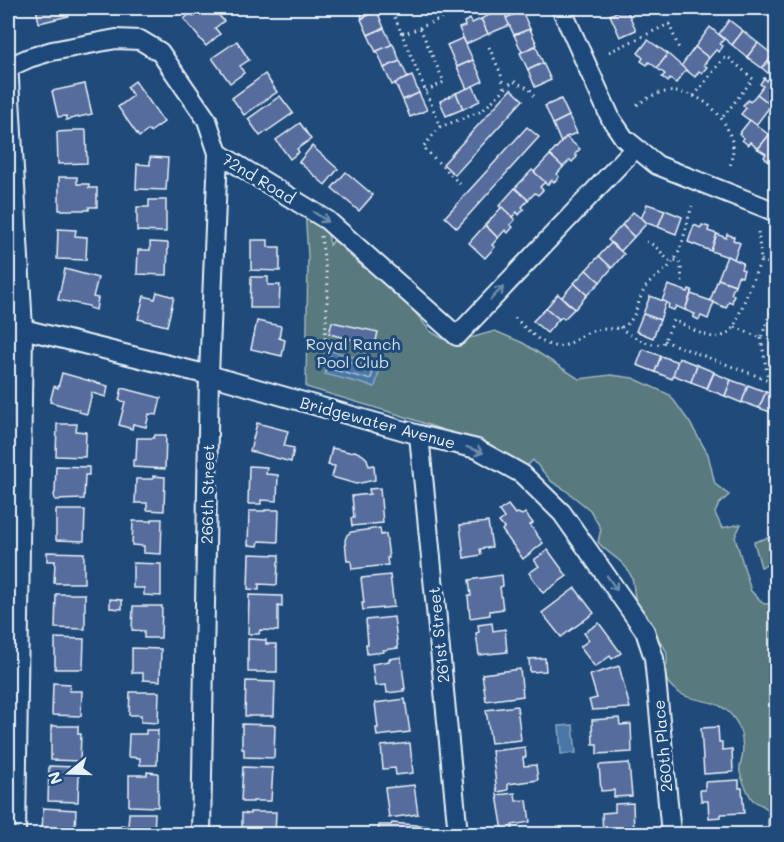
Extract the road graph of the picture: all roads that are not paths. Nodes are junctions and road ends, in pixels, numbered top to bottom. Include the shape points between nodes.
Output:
1 (561, 8) edge
2 (8, 64) edge
3 (635, 148) junction
4 (218, 153) junction
5 (777, 212) edge
6 (15, 327) edge
7 (209, 375) junction
8 (419, 435) junction
9 (654, 658) joint
10 (16, 834) edge
11 (201, 834) edge
12 (458, 834) edge
13 (670, 834) edge

1 - 3 street via 611,119
2 - 4 street, 72nd Road via 116,39 140,40 160,52 207,120
2 - 6 street
4 -> 3 street, 72nd Road via 327,220 457,336
3 - 5 street via 657,165
4 - 7 street, 266th Street
6 - 7 street, Bridgewater Avenue
6 - 10 street
7 - 8 street, Bridgewater Avenue
7 - 11 street, 266th Street
8 -> 9 street, Bridgewater Avenue via 477,449 522,474 562,513 645,631
8 - 12 street, 261st Street
9 - 13 street, 260th Place

